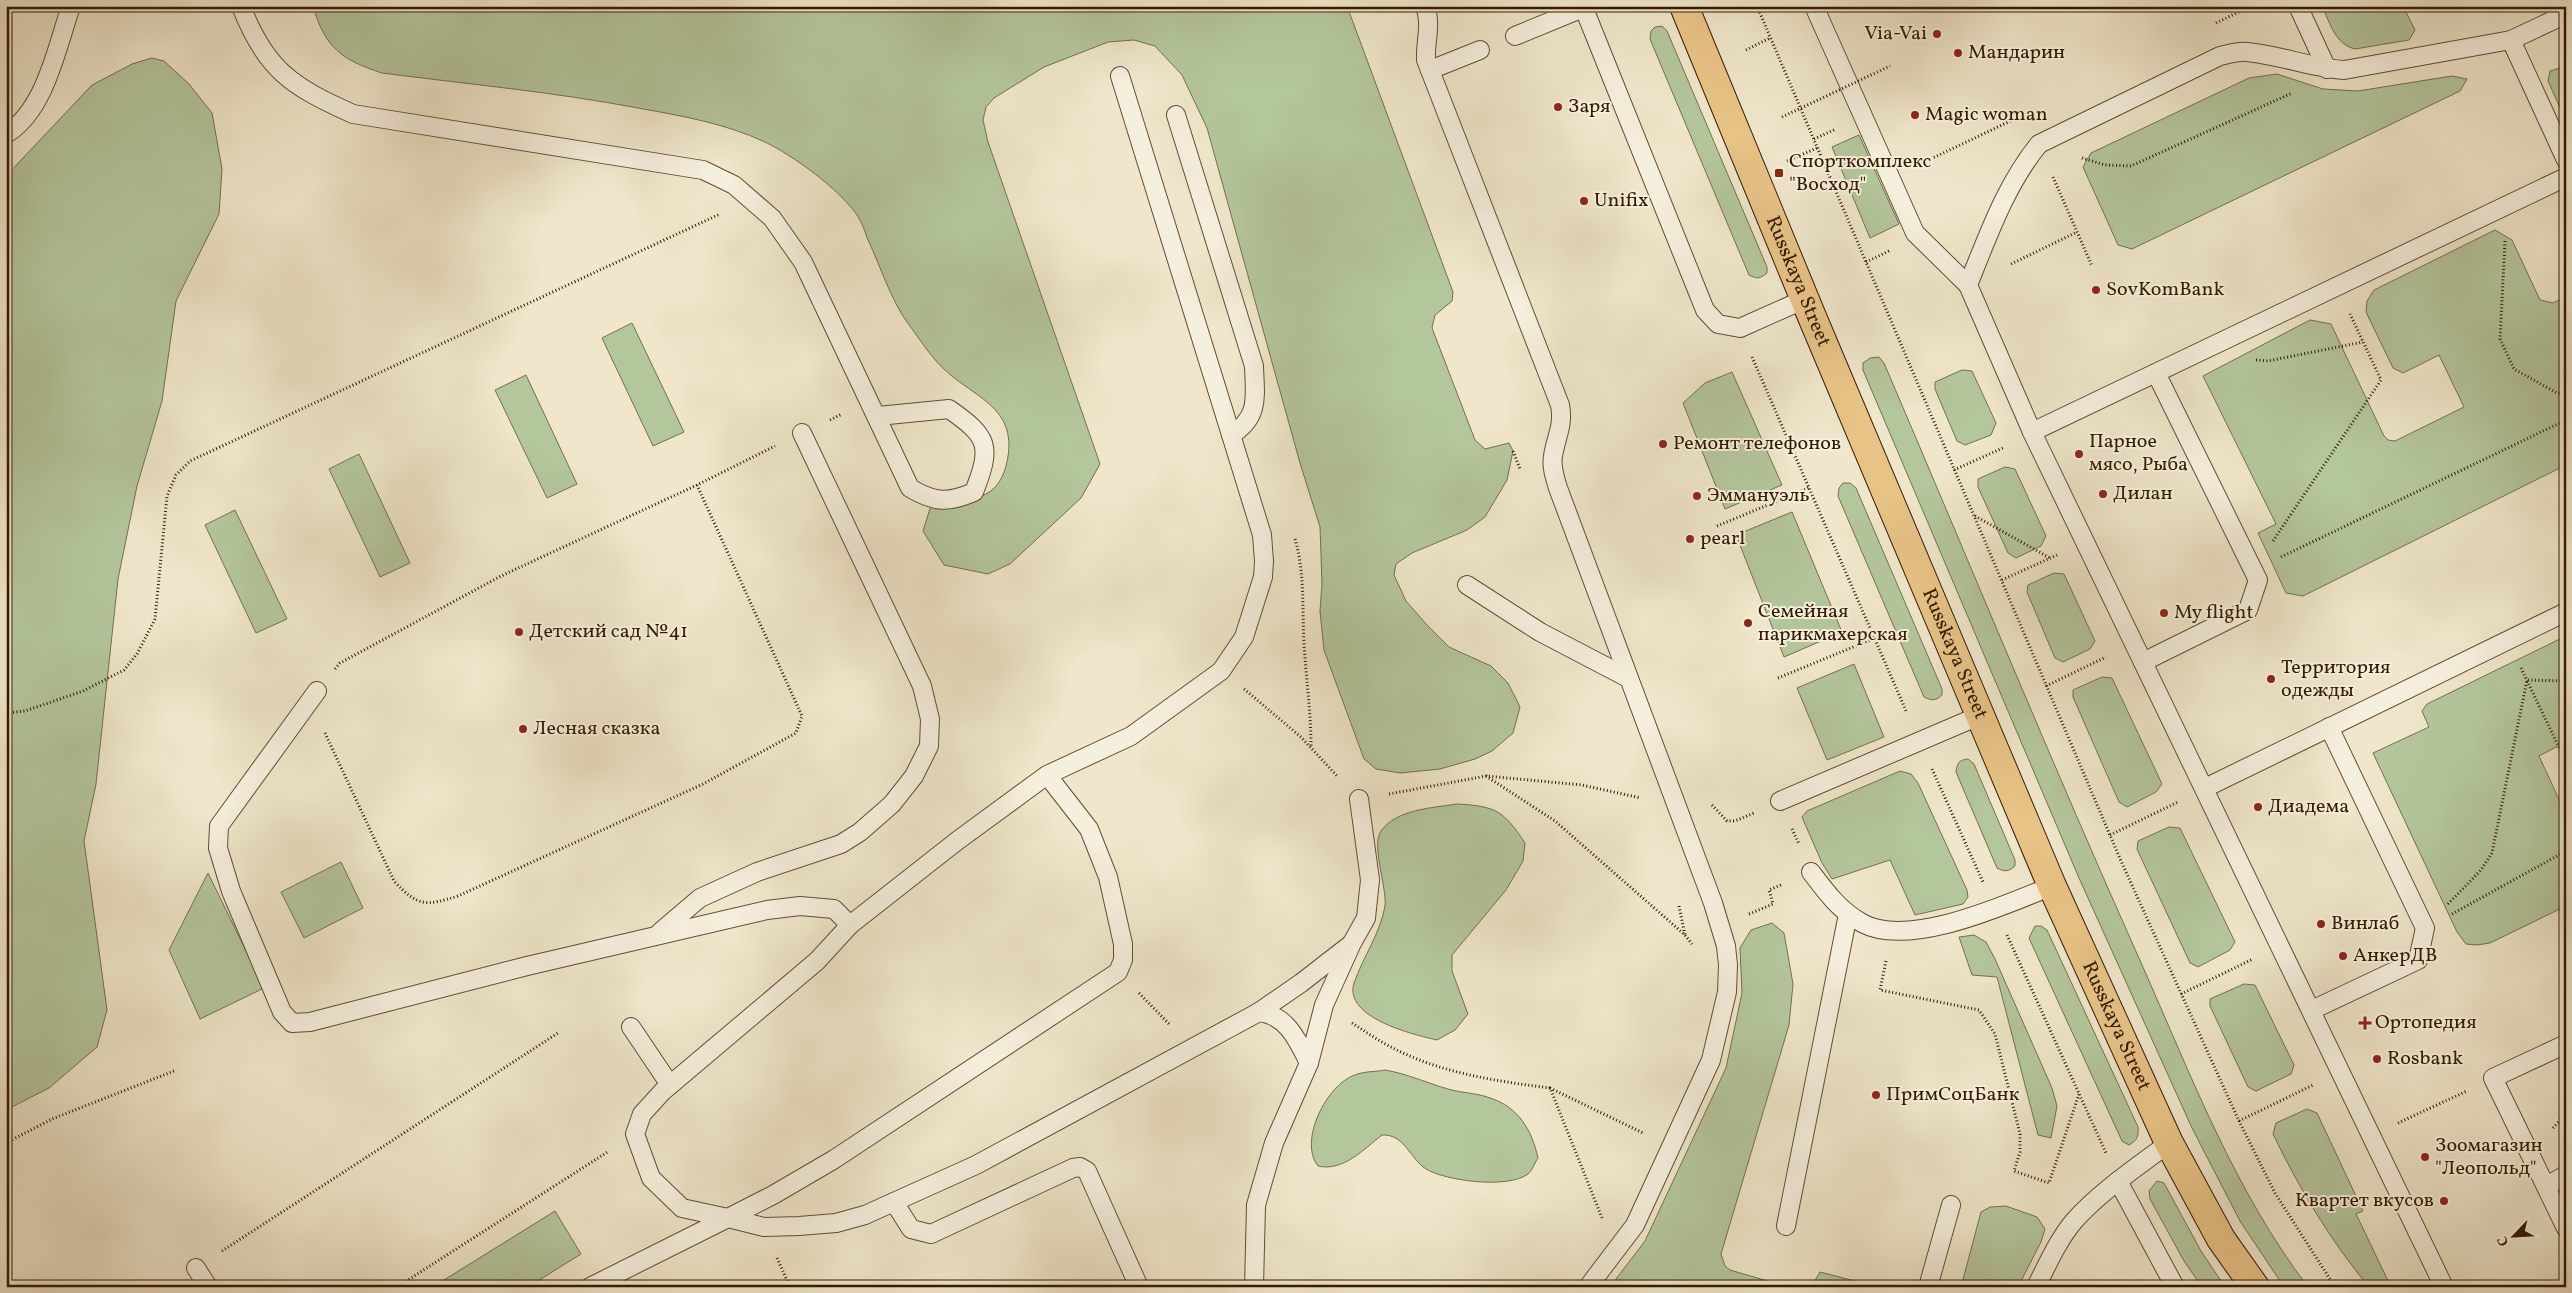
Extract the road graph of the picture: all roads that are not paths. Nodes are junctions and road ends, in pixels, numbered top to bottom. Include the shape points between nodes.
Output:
1 (71, 6) edge
2 (241, 6) edge
3 (1425, 6) edge
4 (1684, 6) edge
5 (1814, 6) edge
6 (2298, 6) edge
7 (1585, 7) edge
8 (2566, 12) edge
9 (1515, 36) dead end
10 (2511, 40) junction
11 (1480, 50) dead end
12 (2336, 69) junction
13 (1430, 70) junction
14 (1120, 76) dead end
15 (1176, 115) dead end
16 (6, 134) edge
17 (2566, 160) edge
18 (2566, 176) edge
19 (1968, 285) junction
20 (1805, 299) junction
21 (2156, 373) junction
22 (875, 411) junction
23 (2032, 432) junction
24 (802, 433) road end
25 (1231, 435) junction
26 (1467, 585) dead end
27 (2566, 612) edge
28 (2143, 662) junction
29 (1628, 678) junction
30 (317, 691) road end
31 (1981, 715) junction
32 (2329, 727) junction
33 (1048, 775) junction
34 (2205, 788) junction
35 (1359, 800) road end
36 (1780, 802) dead end
37 (1811, 872) road end
38 (2052, 886) junction
39 (1848, 914) junction
40 (850, 925) junction
41 (658, 934) junction
42 (1352, 943) junction
43 (2312, 1010) junction
44 (1259, 1012) junction
45 (631, 1027) dead end
46 (2566, 1044) edge
47 (1309, 1062) junction
48 (670, 1085) junction
49 (2169, 1143) junction
50 (2566, 1176) edge
51 (2118, 1182) junction
52 (2546, 1186) junction
53 (894, 1202) junction
54 (1951, 1204) dead end
55 (728, 1218) junction
56 (1786, 1226) dead end
57 (2566, 1228) edge
58 (196, 1268) road end
59 (208, 1287) edge
60 (590, 1287) edge
61 (1139, 1287) edge
62 (1254, 1287) edge
63 (1588, 1287) edge
64 (1928, 1287) edge
65 (2036, 1287) edge
66 (2175, 1287) edge
67 (2255, 1287) edge
68 (2444, 1287) edge

1 - 16 lane via 39,100
2 - 22 lane via 266,56 290,81 353,114 702,170 734,185 772,218 803,262
3 - 13 lane via 1429,29 1426,60
4 - 20 main road, Russkaya Street
5 - 19 lane via 1915,233
6 - 12 lane
7 - 9 lane
7 - 20 lane via 1705,310 1718,324 1740,328
8 - 10 lane
10 - 12 lane
10 - 17 lane
11 - 13 lane
12 - 19 lane via 2245,52 2220,56 2039,144 2007,192
13 - 29 lane via 1560,405 1563,418 1552,467
14 - 25 lane
15 - 25 lane via 1254,366 1252,413 1246,425
18 - 21 lane
19 - 23 lane
20 - 31 main road, Russkaya Street
21 - 23 lane
21 - 28 lane via 2258,580 2248,610
22 - 22 lane via 910,488 927,499 941,501 974,492 985,463 985,445 973,426 949,409
23 - 28 lane
24 - 41 lane via 922,686 930,719 929,746 914,776 892,804 860,832 841,844 724,885 700,898
25 - 33 lane via 1262,535 1264,561 1263,577 1244,637 1221,671 1130,736
26 - 29 lane via 1540,632
27 - 32 lane
28 - 34 lane
29 - 63 lane via 1721,926 1728,965 1727,992 1711,1060 1635,1225
30 - 41 lane via 218,826 218,848 231,891 282,1012 292,1023 310,1022
31 - 36 lane
31 - 38 main road, Russkaya Street
32 - 34 lane
32 - 43 lane via 2425,928 2418,960
33 - 40 lane
33 - 55 lane via 1089,828 1108,877 1123,944 1123,960 1118,972 833,1160
34 - 43 lane
35 - 42 lane via 1370,880 1366,918
37 - 39 lane via 1834,902
38 - 39 lane via 1995,909 1934,927 1893,930 1864,924
38 - 49 main road, Russkaya Street
39 - 56 lane
40 - 41 lane via 834,909 800,906
40 - 48 lane via 817,961
42 - 44 lane
42 - 47 lane via 1324,1005
43 - 68 lane
44 - 47 lane via 1290,1028
44 - 53 lane via 976,1165
45 - 48 lane
46 - 52 lane via 2493,1078
47 - 62 lane via 1274,1143 1256,1205
48 - 55 lane via 642,1114 635,1134 651,1178 682,1208
49 - 51 lane
49 - 67 main road, Russkaya Street via 2221,1239
50 - 52 lane
51 - 65 lane via 2075,1221 2061,1239
51 - 66 lane
52 - 57 lane
53 - 55 lane via 836,1223 764,1227
53 - 61 lane via 911,1229 931,1234 1080,1167 1087,1171
54 - 64 lane
55 - 60 lane
58 - 59 lane

